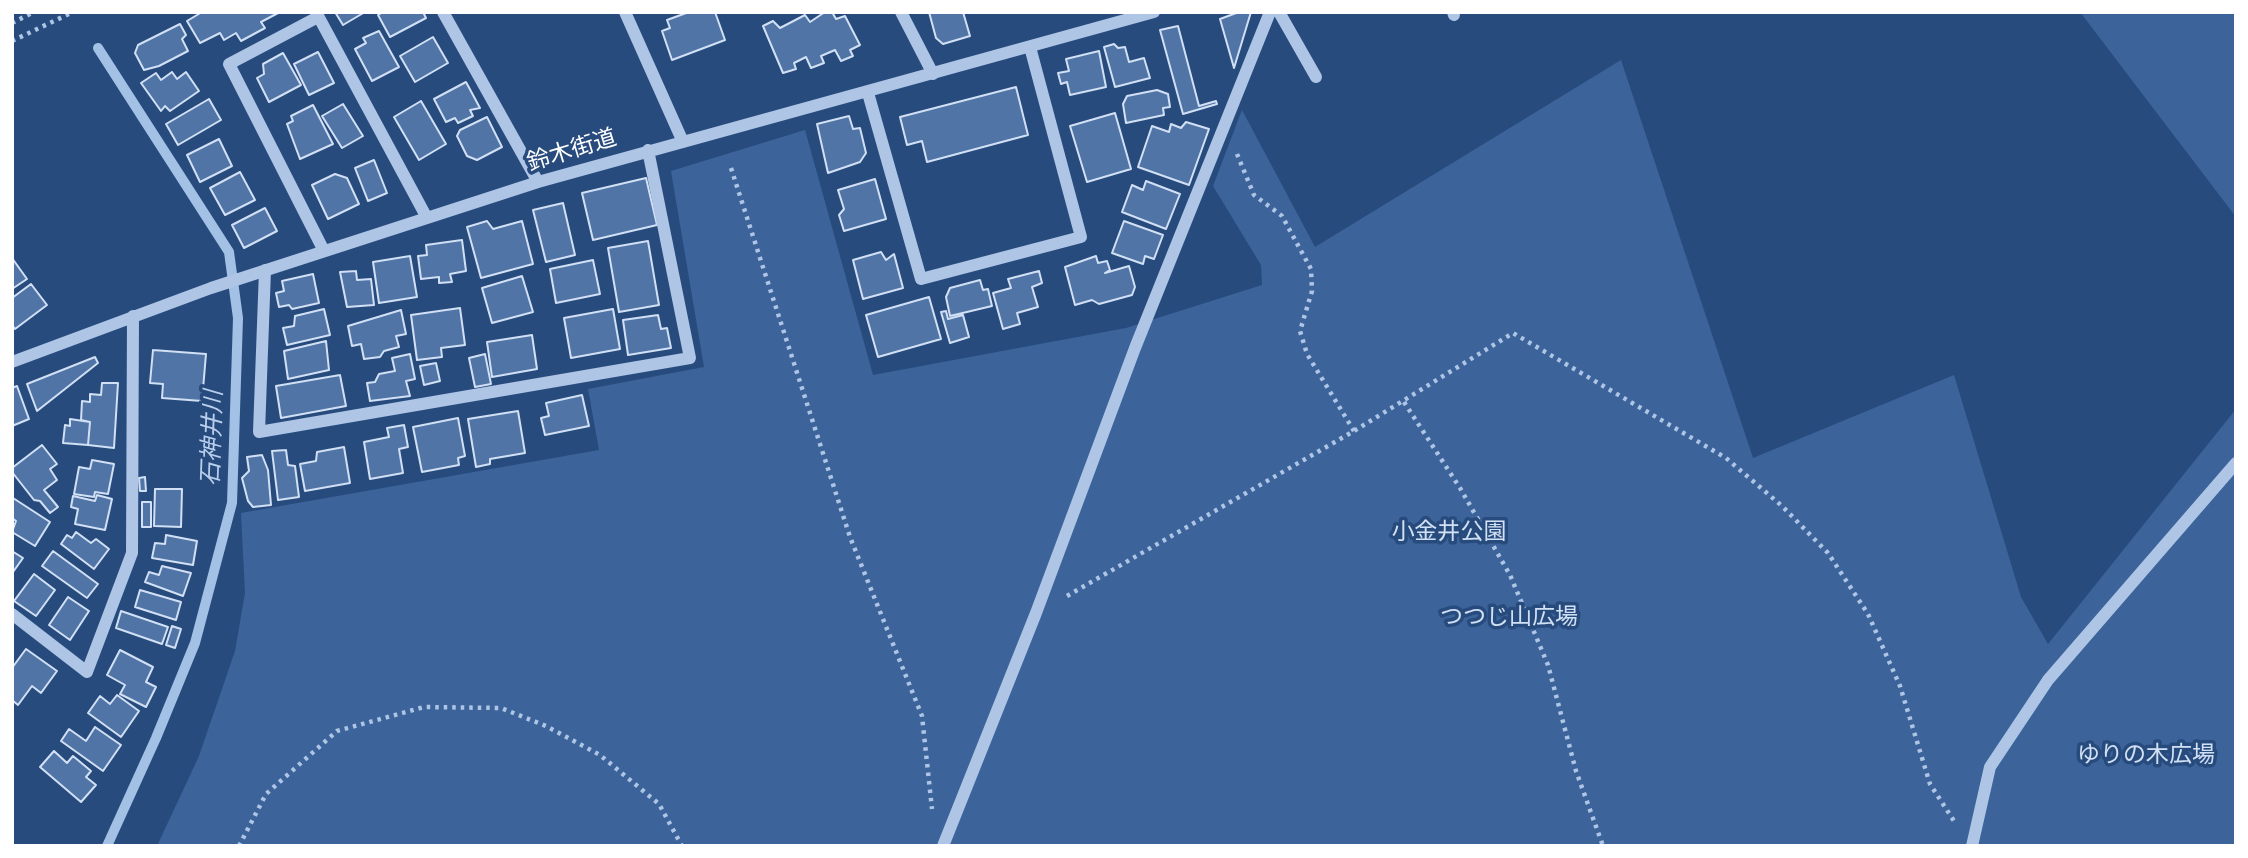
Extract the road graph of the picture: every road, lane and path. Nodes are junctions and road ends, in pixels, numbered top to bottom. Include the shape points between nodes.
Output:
1 (34, 12) edge
2 (73, 12) edge
3 (443, 12) edge
4 (625, 12) edge
5 (901, 12) edge
6 (1154, 12) edge
7 (1270, 12) edge
8 (1279, 12) edge
9 (317, 15) edge
10 (12, 23) edge
11 (12, 41) edge
12 (1030, 47) junction
13 (933, 74) junction
14 (1316, 77) dead end
15 (867, 93) junction
16 (1224, 124) junction
17 (683, 142) junction
18 (648, 150) junction
19 (731, 168) dead end
20 (538, 182) junction
21 (427, 218) junction
22 (324, 251) junction
23 (260, 272) junction
24 (133, 316) junction
25 (14, 358) edge
26 (1404, 402) junction
27 (1354, 431) junction
28 (2236, 463) edge
29 (1036, 613) junction
30 (12, 614) edge
31 (933, 820) dead end
32 (1956, 825) dead end
33 (239, 846) edge
34 (682, 846) edge
35 (943, 846) edge
36 (1603, 846) edge
37 (1972, 846) edge

1 - 10 path
2 - 11 path
3 - 20 street
4 - 17 street
5 - 13 street
6 - 12 street, 鈴木街道
7 - 16 street
8 - 14 street
9 - 21 street
9 - 22 street via 229,64
12 - 13 street, 鈴木街道
12 - 15 street via 1081,237 921,279
13 - 15 street, 鈴木街道
15 - 17 street, 鈴木街道
16 - 27 path via 1254,195 1282,216 1311,270 1312,291 1300,331 1307,354
16 - 29 street
17 - 18 street, 鈴木街道
18 - 20 street, 鈴木街道
18 - 23 street via 690,358 259,432
19 - 31 path via 850,537 922,716
20 - 21 street, 鈴木街道
21 - 22 street, 鈴木街道
22 - 23 street, 鈴木街道
23 - 24 street, 鈴木街道
24 - 25 street, 鈴木街道
24 - 30 street via 132,553 87,672
26 - 27 path
26 - 32 path via 1513,333 1726,458 1828,553 1868,614 1900,687 1930,784
26 - 36 path via 1510,575 1548,665 1576,771
27 - 29 path
28 - 37 street via 2048,680 1990,767
29 - 35 street
33 - 34 path via 266,794 337,731 424,707 450,707 501,708 600,755 659,804

